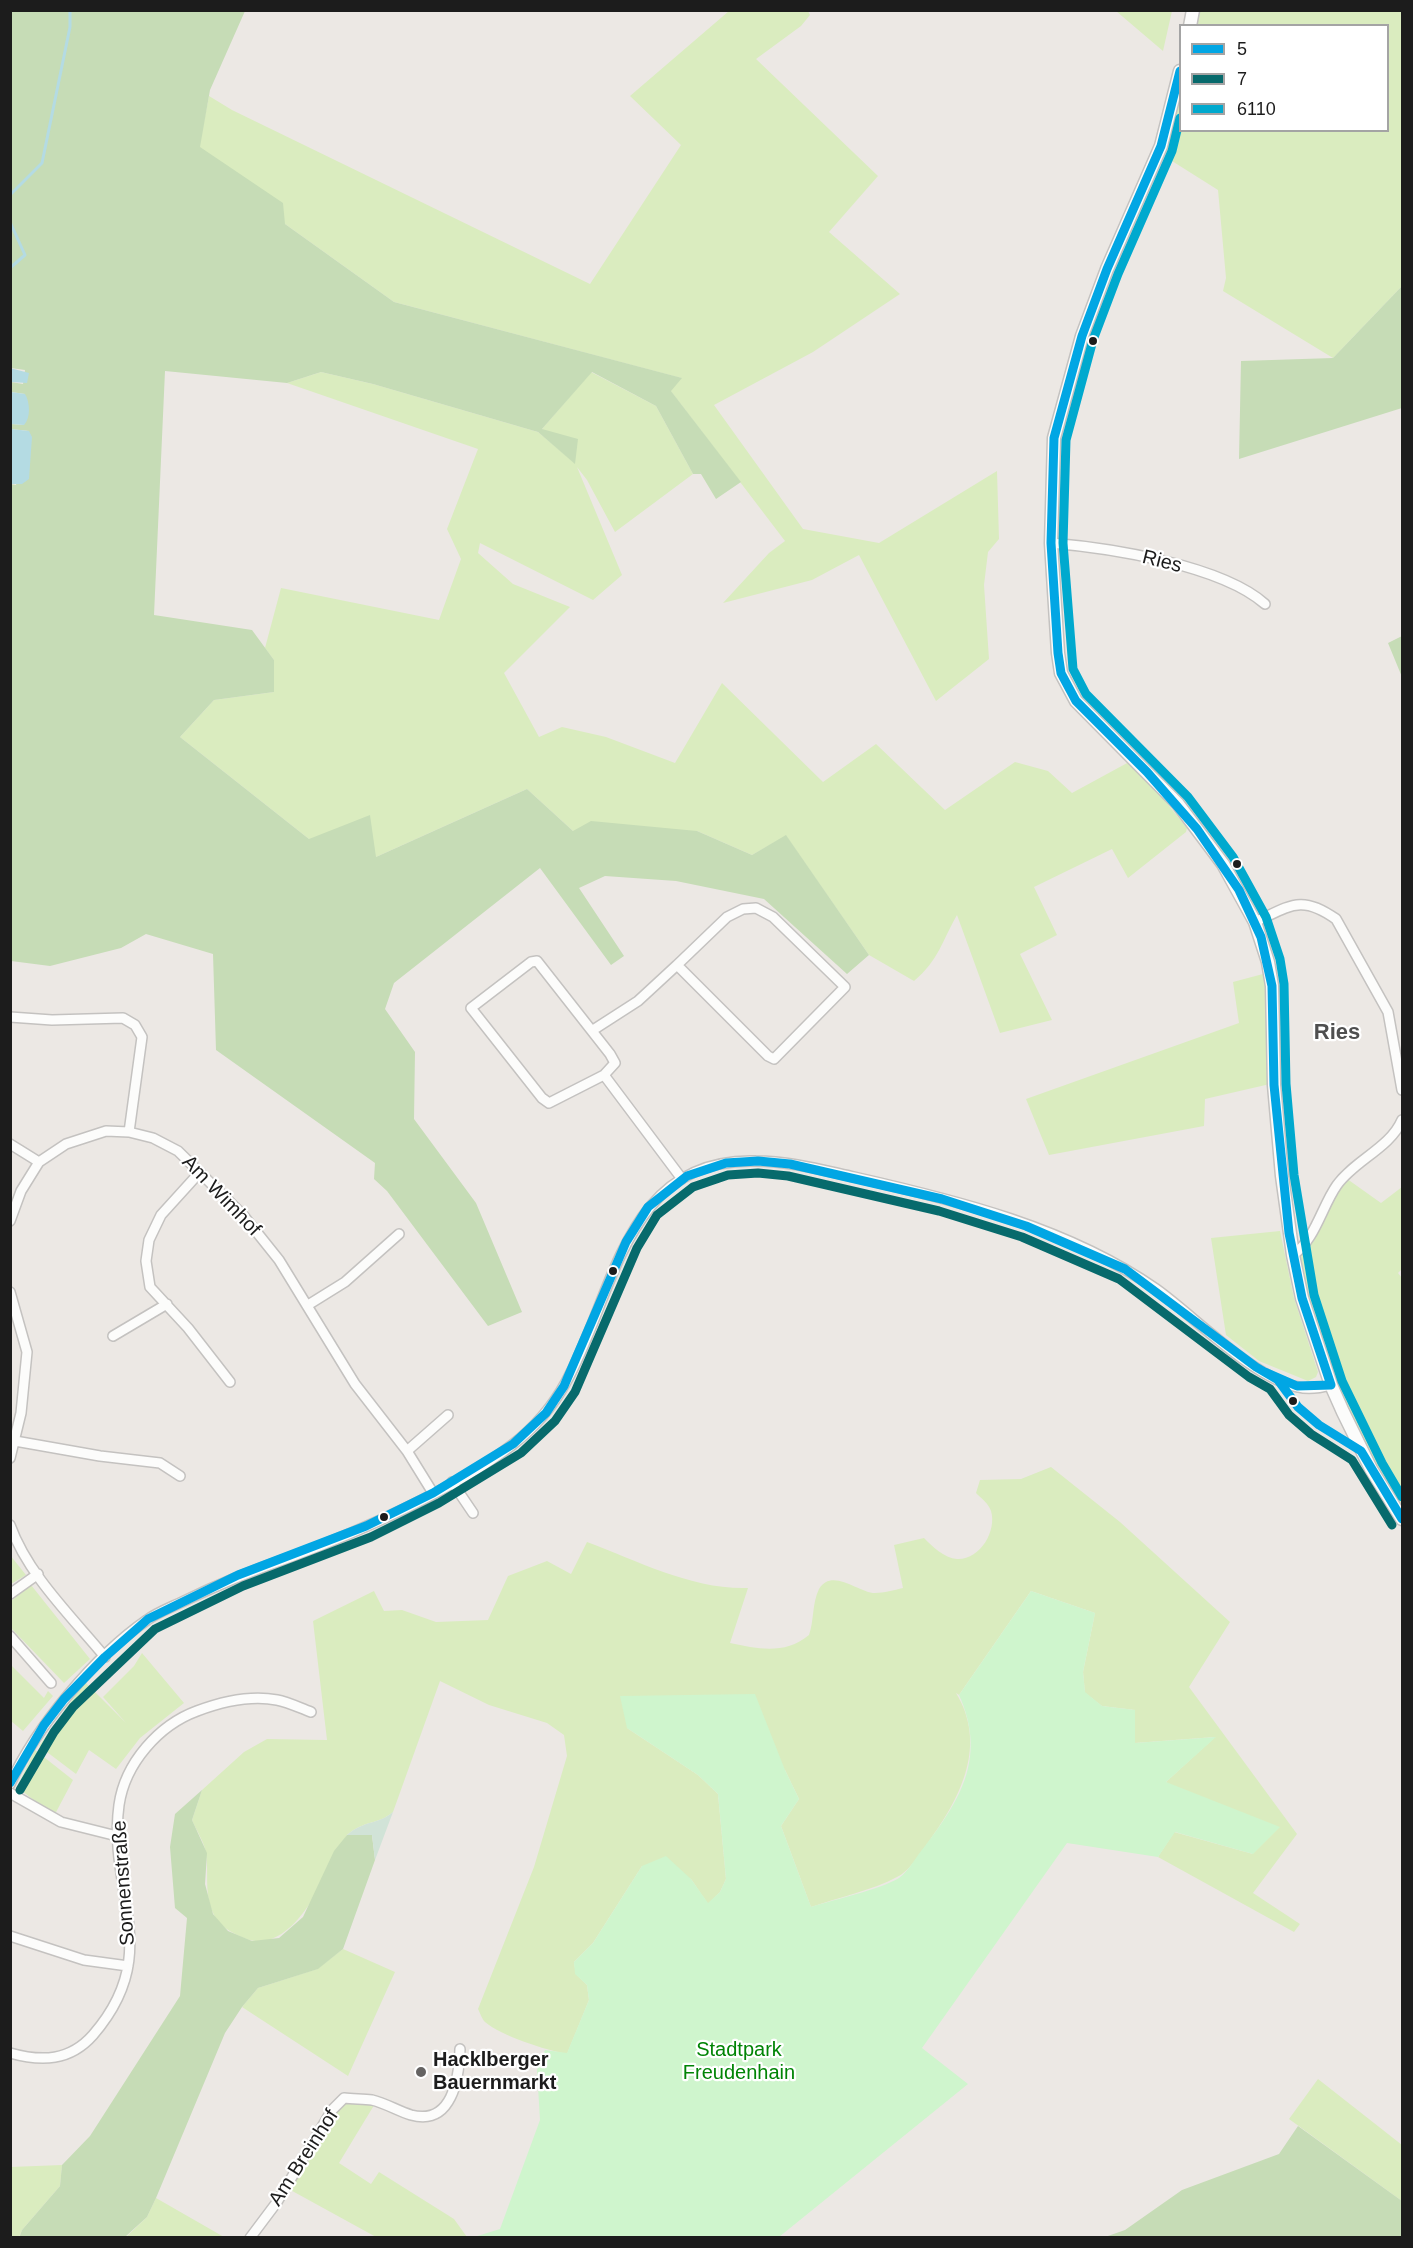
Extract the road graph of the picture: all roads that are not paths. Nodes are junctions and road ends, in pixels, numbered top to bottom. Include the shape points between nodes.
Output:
1 (1179, 75) edge
2 (1051, 543) junction
3 (1265, 604) dead end
4 (1255, 921) junction
5 (677, 965) junction
6 (10, 1017) edge
7 (593, 1030) junction
8 (604, 1075) junction
9 (1402, 1090) edge
10 (1402, 1120) edge
11 (129, 1132) junction
12 (10, 1144) edge
13 (39, 1162) junction
14 (200, 1172) junction
15 (682, 1179) junction
16 (10, 1221) edge
17 (399, 1234) dead end
18 (1293, 1255) junction
19 (10, 1292) edge
20 (167, 1304) junction
21 (308, 1305) junction
22 (113, 1336) dead end
23 (230, 1382) dead end
24 (1331, 1385) junction
25 (448, 1415) dead end
26 (15, 1441) junction
27 (407, 1451) junction
28 (10, 1458) edge
29 (180, 1476) dead end
30 (452, 1482) junction
31 (433, 1493) junction
32 (473, 1512) dead end
33 (1402, 1520) edge
34 (10, 1526) edge
35 (38, 1574) junction
36 (10, 1594) edge
37 (10, 1636) edge
38 (105, 1657) junction
39 (51, 1683) dead end
40 (311, 1712) dead end
41 (10, 1784) edge
42 (10, 1793) edge
43 (117, 1836) junction
44 (10, 1936) edge
45 (128, 1965) junction
46 (460, 2049) dead end
47 (10, 2053) edge
48 (250, 2238) edge

1 - 2 street via 1155,162 1107,269 1074,359 1054,438
2 - 3 street, Ries via 1103,548 1220,577 1250,591
2 - 4 street via 1058,653 1068,690 1178,804 1223,864
4 - 9 street via 1305,903 1336,920 1388,1012
4 - 18 street via 1272,986 1274,1085
5 - 5 street via 774,1059 845,987 773,917 756,908 742,909 727,917
5 - 7 street via 638,1001
6 - 11 street via 123,1018 135,1025 142,1037
7 - 8 street via 615,1063
7 - 8 street via 537,961 471,1008 549,1103
8 - 15 street
10 - 18 street via 1338,1183 1305,1246
11 - 13 street, Am Wimhof via 86,1135
11 - 14 street, Am Wimhof via 153,1138 178,1151
12 - 13 street
13 - 16 street, Am Wimhof via 21,1191
14 - 20 street via 161,1215 149,1240 146,1261 150,1287
14 - 21 street, Am Wimhof via 243,1215
15 - 24 street via 726,1163 758,1161 848,1176 962,1205 1026,1226 1125,1269 1278,1380 1302,1388
15 - 30 street via 648,1207 636,1225 576,1362 546,1413 511,1446
17 - 21 street via 345,1282
18 - 24 street via 1302,1298
19 - 26 street via 27,1352
20 - 22 street
20 - 23 street
21 - 27 street, Am Wimhof via 356,1384
24 - 33 street via 1371,1469
25 - 27 street
26 - 28 street
26 - 29 street via 160,1463
27 - 31 street, Am Wimhof
30 - 31 street
30 - 32 street
31 - 38 street via 366,1526 238,1575 148,1619
34 - 35 street
35 - 36 street
35 - 38 street
37 - 39 street
38 - 41 street via 44,1725
40 - 43 street, Sonnenstraße via 277,1700 243,1699 177,1719 153,1739 133,1767 120,1802
42 - 43 street via 61,1822
43 - 45 street, Sonnenstraße via 130,1918
44 - 45 street via 84,1960
45 - 47 street, Sonnenstraße via 122,1992 87,2042 61,2057 39,2059
46 - 48 street, Am Breinhof via 457,2085 449,2102 435,2115 411,2115 374,2100 344,2098 332,2110

